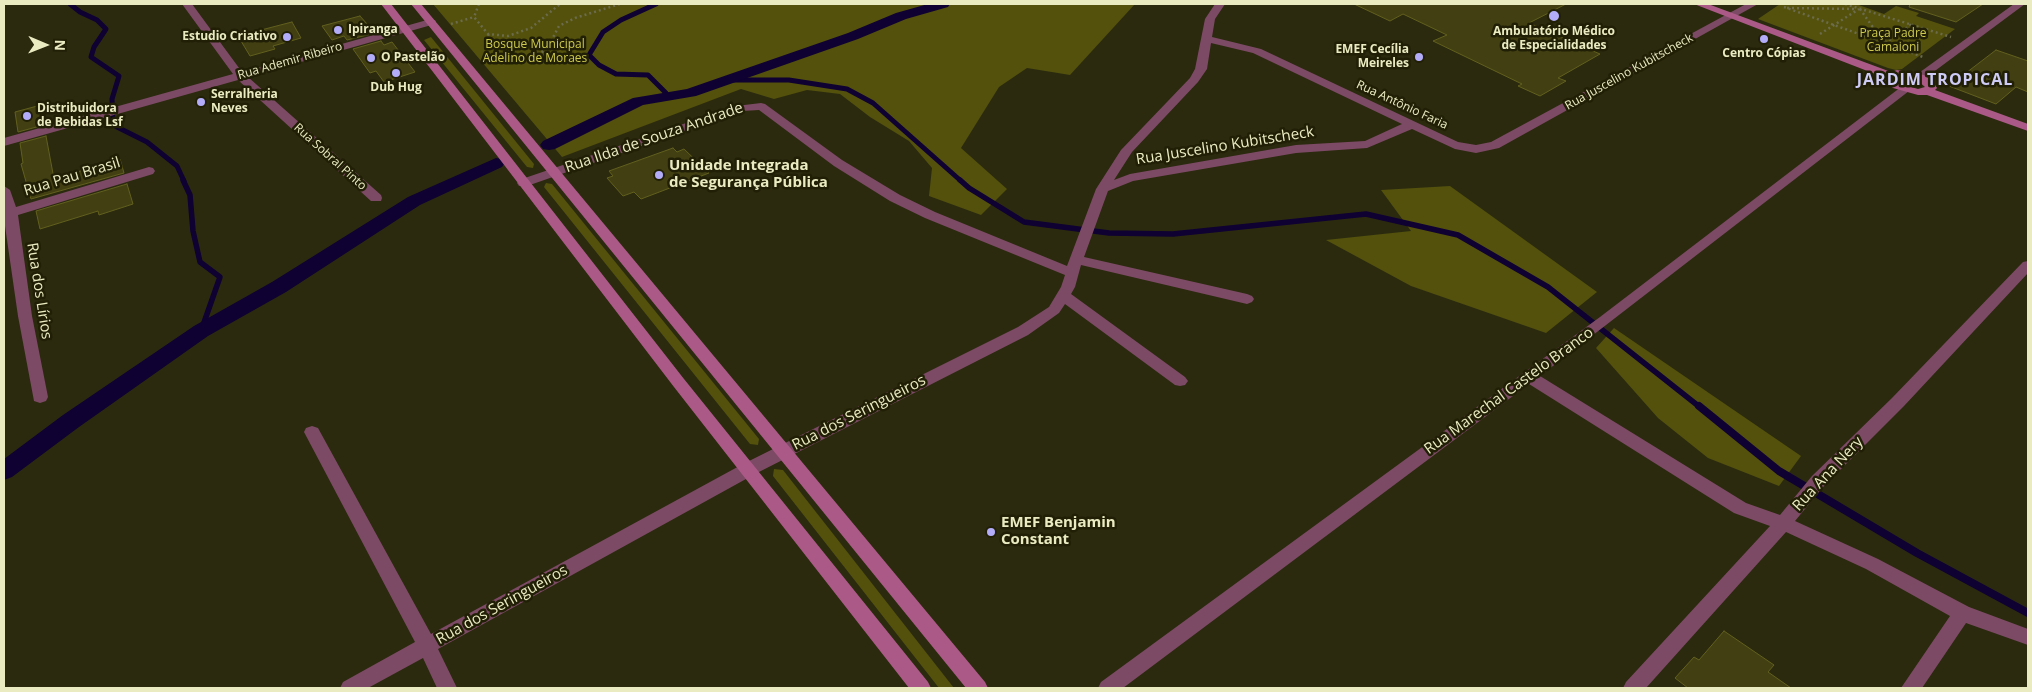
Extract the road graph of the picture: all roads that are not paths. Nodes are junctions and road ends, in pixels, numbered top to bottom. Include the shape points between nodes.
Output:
1 (187, 4) edge
2 (386, 4) edge
3 (416, 4) edge
4 (1220, 4) edge
5 (1699, 4) edge
6 (1753, 4) edge
7 (2020, 4) edge
8 (1732, 16) junction
9 (434, 25) junction
10 (405, 29) junction
11 (1207, 39) junction
12 (1889, 75) junction
13 (240, 76) junction
14 (1920, 77) junction
15 (1905, 89) junction
16 (1928, 91) junction
17 (1411, 126) junction
18 (2028, 128) edge
19 (4, 142) edge
20 (1476, 149) joint
21 (149, 171) dead end
22 (554, 172) junction
23 (523, 183) junction
24 (1102, 189) junction
25 (4, 190) edge
26 (376, 198) dead end
27 (7, 214) edge
28 (1077, 259) junction
29 (2028, 265) edge
30 (1064, 296) junction
31 (1247, 298) dead end
32 (1528, 376) junction
33 (1180, 380) dead end
34 (40, 397) dead end
35 (312, 432) dead end
36 (782, 451) junction
37 (749, 469) junction
38 (1782, 523) junction
39 (1962, 613) junction
40 (2028, 636) edge
41 (426, 646) junction
42 (350, 688) edge
43 (447, 688) edge
44 (920, 688) edge
45 (978, 688) edge
46 (1108, 688) edge
47 (1633, 688) edge
48 (1911, 688) edge

1 - 13 street, Rua Sobral Pinto
2 - 10 street
3 - 9 street
4 - 11 street, Rua dos Seringueiros via 1210,19
5 - 8 street
6 - 8 street, Rua Juscelino Kubitscheck
7 - 14 street
8 - 12 street
8 - 20 street, Rua Juscelino Kubitscheck via 1496,145
9 - 10 street, Rua Ademir Ribeiro
9 - 22 street
10 - 13 street, Rua Ademir Ribeiro
10 - 23 street
11 - 17 street, Rua Antônio Faria via 1257,52
11 - 24 street, Rua dos Seringueiros via 1201,69 1194,80 1127,150
12 - 14 street via 1903,73
12 - 15 street via 1889,80
13 - 19 street, Rua Ademir Ribeiro
13 - 26 street, Rua Sobral Pinto
14 - 16 street via 1931,86
15 - 16 street
15 - 32 street, Rua Marechal Castelo Branco
16 - 18 street
17 - 20 street, Rua Antônio Faria via 1455,145
17 - 24 street, Rua Juscelino Kubitscheck via 1367,144 1296,149 1130,178
21 - 27 street, Rua Pau Brasil
22 - 23 street, Rua Ilda de Souza Andrade
22 - 28 street, Rua Ilda de Souza Andrade via 740,108 761,106 838,163 894,198 930,215
22 - 36 street
23 - 37 street
24 - 28 street, Rua dos Seringueiros
25 - 27 street, Rua dos Lírios
27 - 34 street, Rua dos Lírios
28 - 30 street, Rua dos Seringueiros
28 - 31 street, Rua Ilda de Souza Andrade
29 - 38 street, Rua Ana Nery via 1818,481
30 - 33 street
30 - 36 street, Rua dos Seringueiros via 1054,310 1023,331
32 - 38 street via 1740,508
32 - 46 street, Rua Marechal Castelo Branco
35 - 41 street
36 - 37 street, Rua dos Seringueiros
36 - 45 street
37 - 41 street, Rua dos Seringueiros
37 - 44 street
38 - 39 street via 1872,564
38 - 47 street, Rua Ana Nery
39 - 40 street
39 - 48 street
41 - 42 street, Rua dos Seringueiros
41 - 43 street

